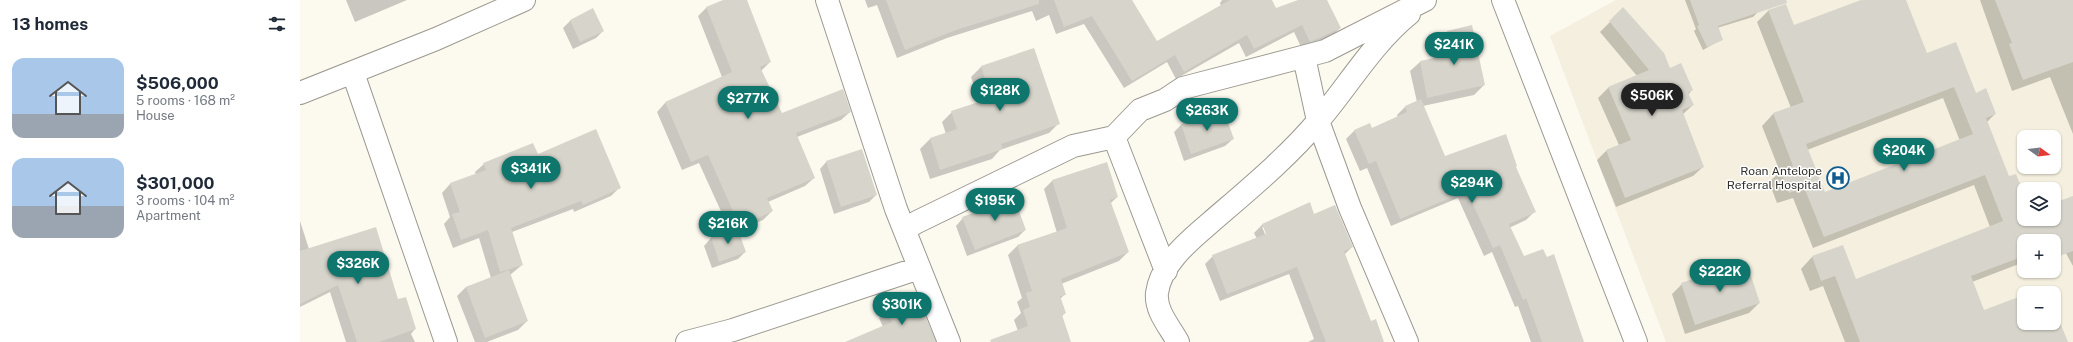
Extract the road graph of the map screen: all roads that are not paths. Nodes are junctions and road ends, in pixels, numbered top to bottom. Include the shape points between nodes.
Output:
1 (827, 0) edge
2 (1426, 0) edge
3 (1503, 0) edge
4 (517, 1) edge
5 (1304, 56) junction
6 (353, 73) junction
7 (300, 94) edge
8 (1318, 121) junction
9 (1114, 137) junction
10 (905, 229) junction
11 (919, 268) junction
12 (1166, 271) junction
13 (446, 342) edge
14 (687, 342) edge
15 (949, 342) edge
16 (1178, 342) edge
17 (1407, 342) edge
18 (1636, 342) edge

1 - 10 street via 896,209
2 - 5 street via 1325,51
2 - 8 street via 1385,38
3 - 18 street
4 - 6 street via 436,40
5 - 8 street
5 - 9 street via 1183,88 1165,100 1140,110
6 - 7 street
6 - 13 street
8 - 12 street via 1286,156 1179,250
8 - 17 street via 1350,208
9 - 10 street via 1073,146
9 - 12 street
10 - 11 street
11 - 14 street via 733,330
11 - 15 street
12 - 16 street via 1158,292 1158,308

